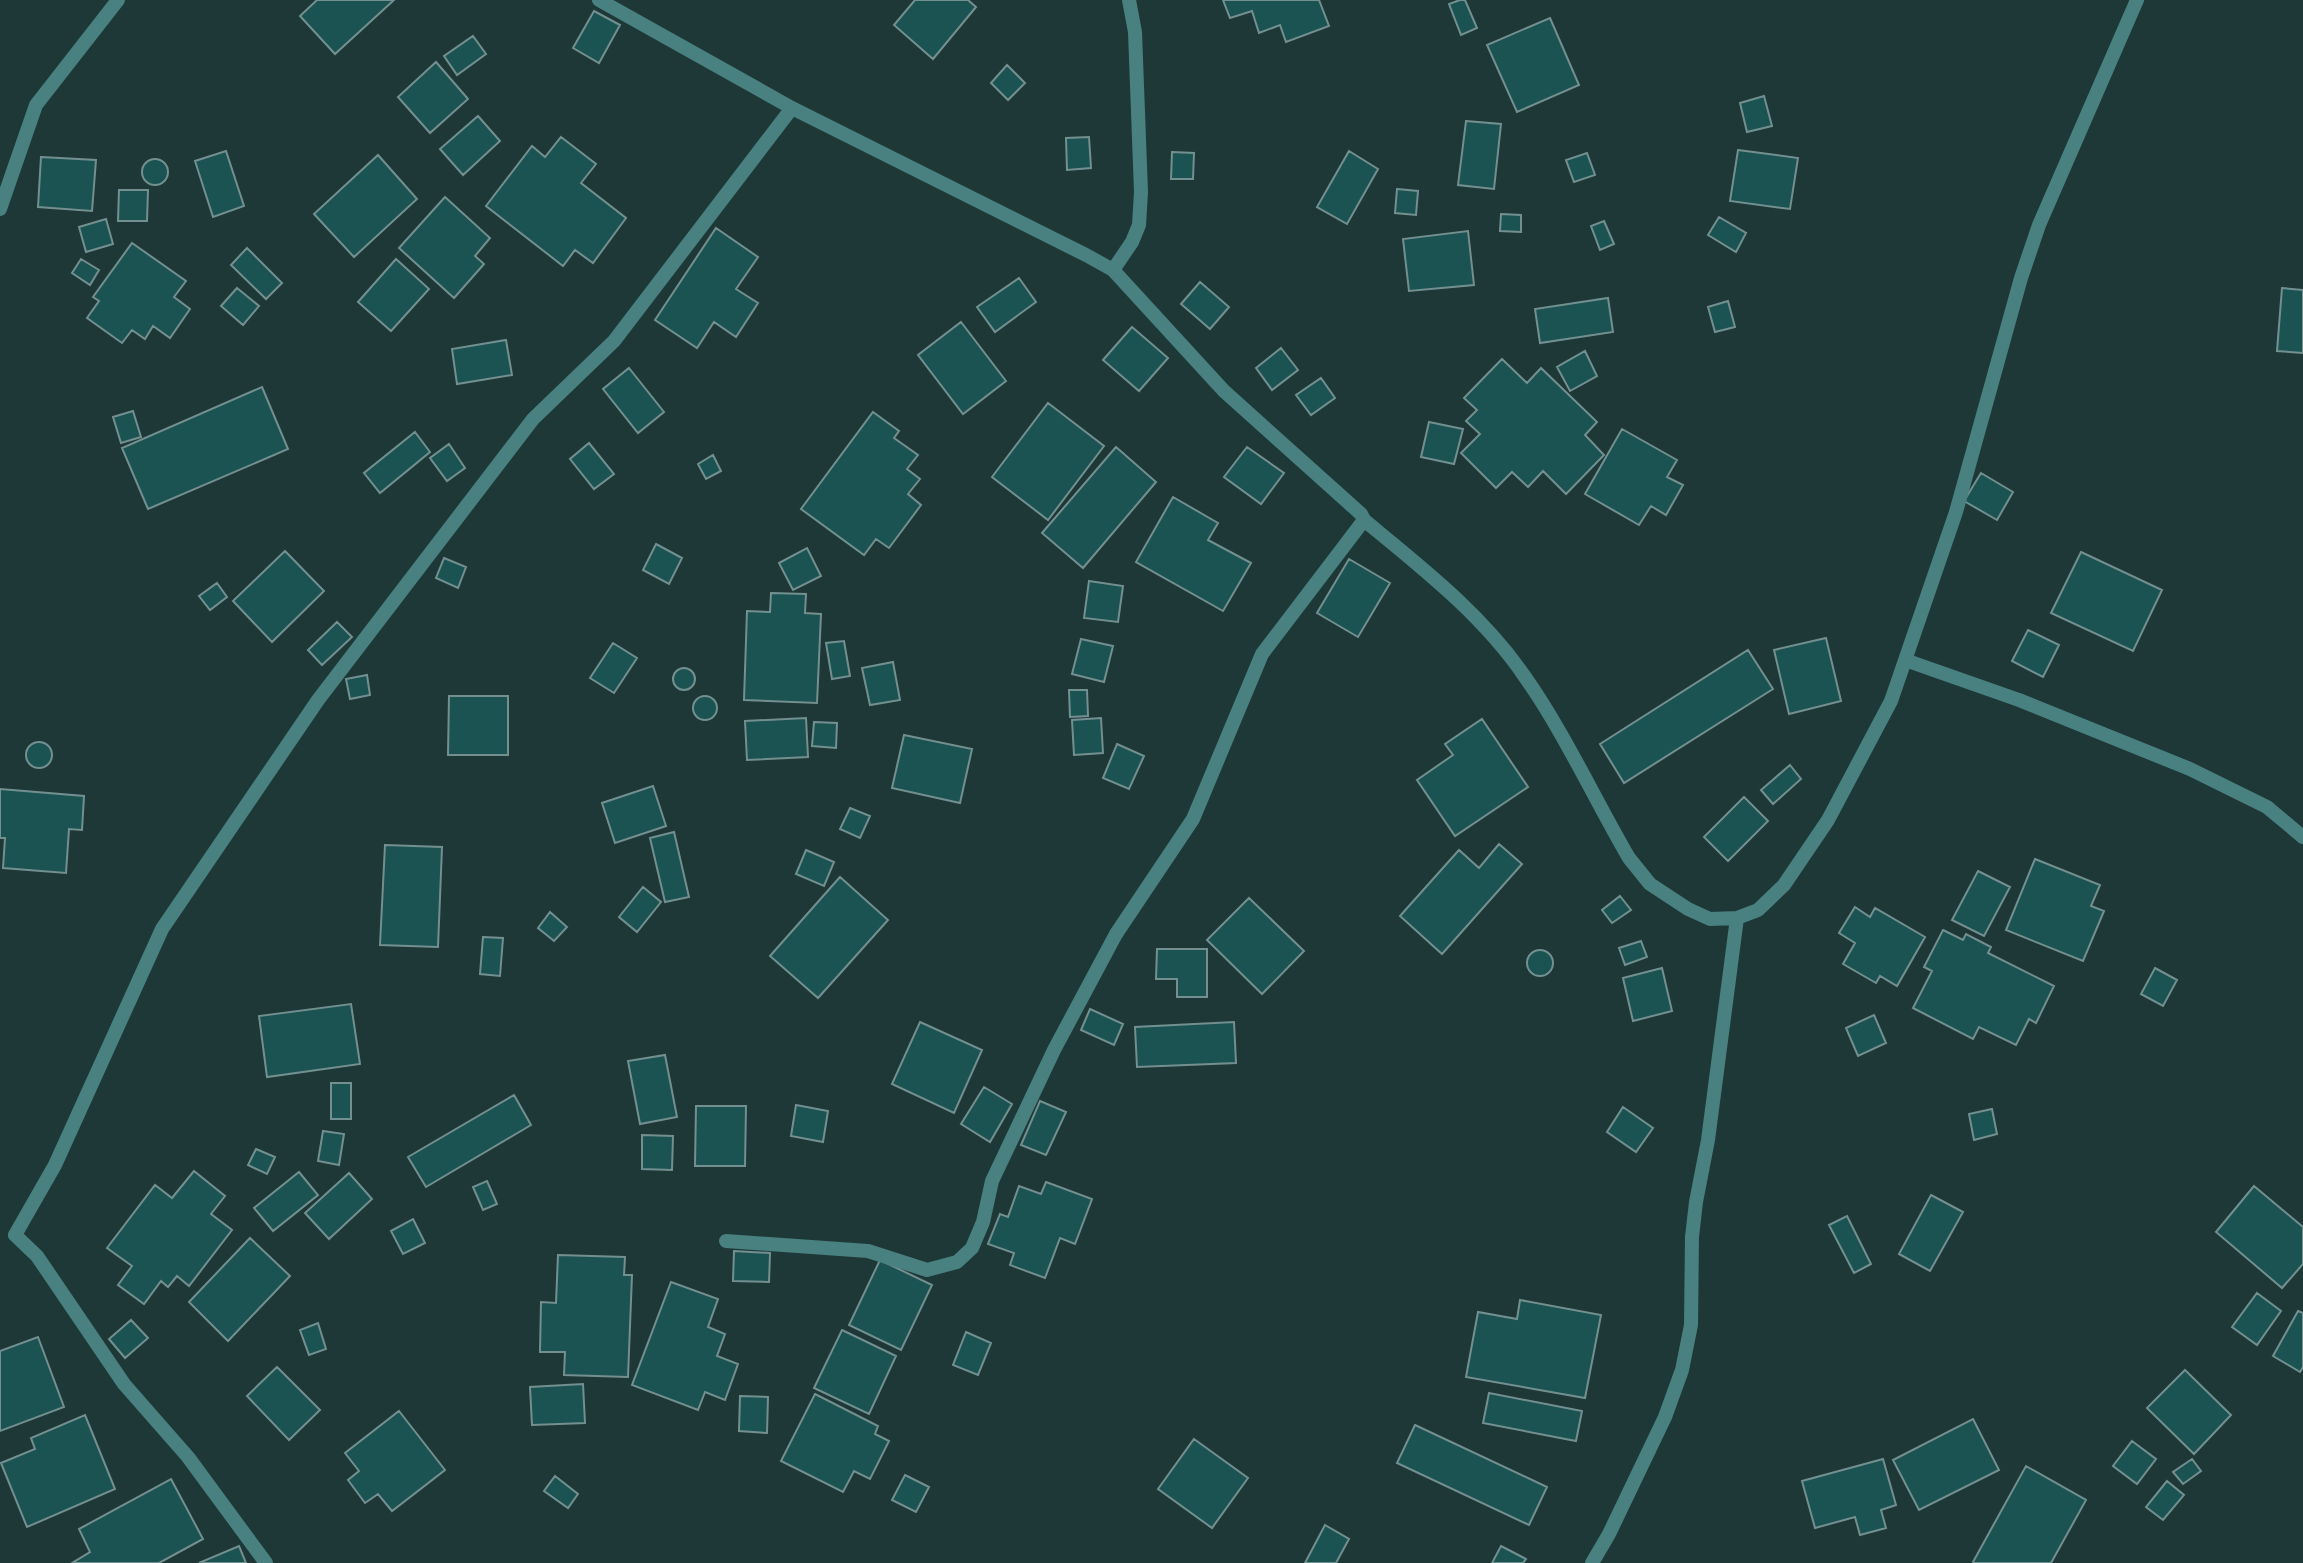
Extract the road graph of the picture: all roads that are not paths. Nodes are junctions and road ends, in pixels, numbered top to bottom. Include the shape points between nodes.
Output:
1 (118, 0) edge
2 (599, 0) edge
3 (1129, 0) edge
4 (2137, 0) edge
5 (792, 108) junction
6 (0, 209) edge
7 (1113, 270) junction
8 (1364, 520) junction
9 (1905, 660) junction
10 (2303, 837) edge
11 (1737, 918) junction
12 (726, 1241) dead end
13 (266, 1563) edge
14 (1592, 1563) edge

1 - 6 street via 36,105
2 - 5 street
3 - 7 street via 1135,32 1139,225
4 - 9 street via 2039,225 1956,512
5 - 7 street
5 - 13 street via 614,341 533,419 310,712 162,929 55,1165 15,1235 37,1255 124,1384 188,1457
7 - 8 street via 1224,391
8 - 11 street via 1458,602 1518,667 1629,858 1650,884 1710,919
8 - 12 street via 1262,654 1193,818 1116,934 1054,1050 992,1181 972,1248 957,1262 927,1270 868,1251
9 - 10 street via 2190,769 2267,807
9 - 11 street via 1891,701 1828,820 1784,885 1758,910
11 - 14 street via 1696,1202 1691,1325 1682,1370 1665,1417

